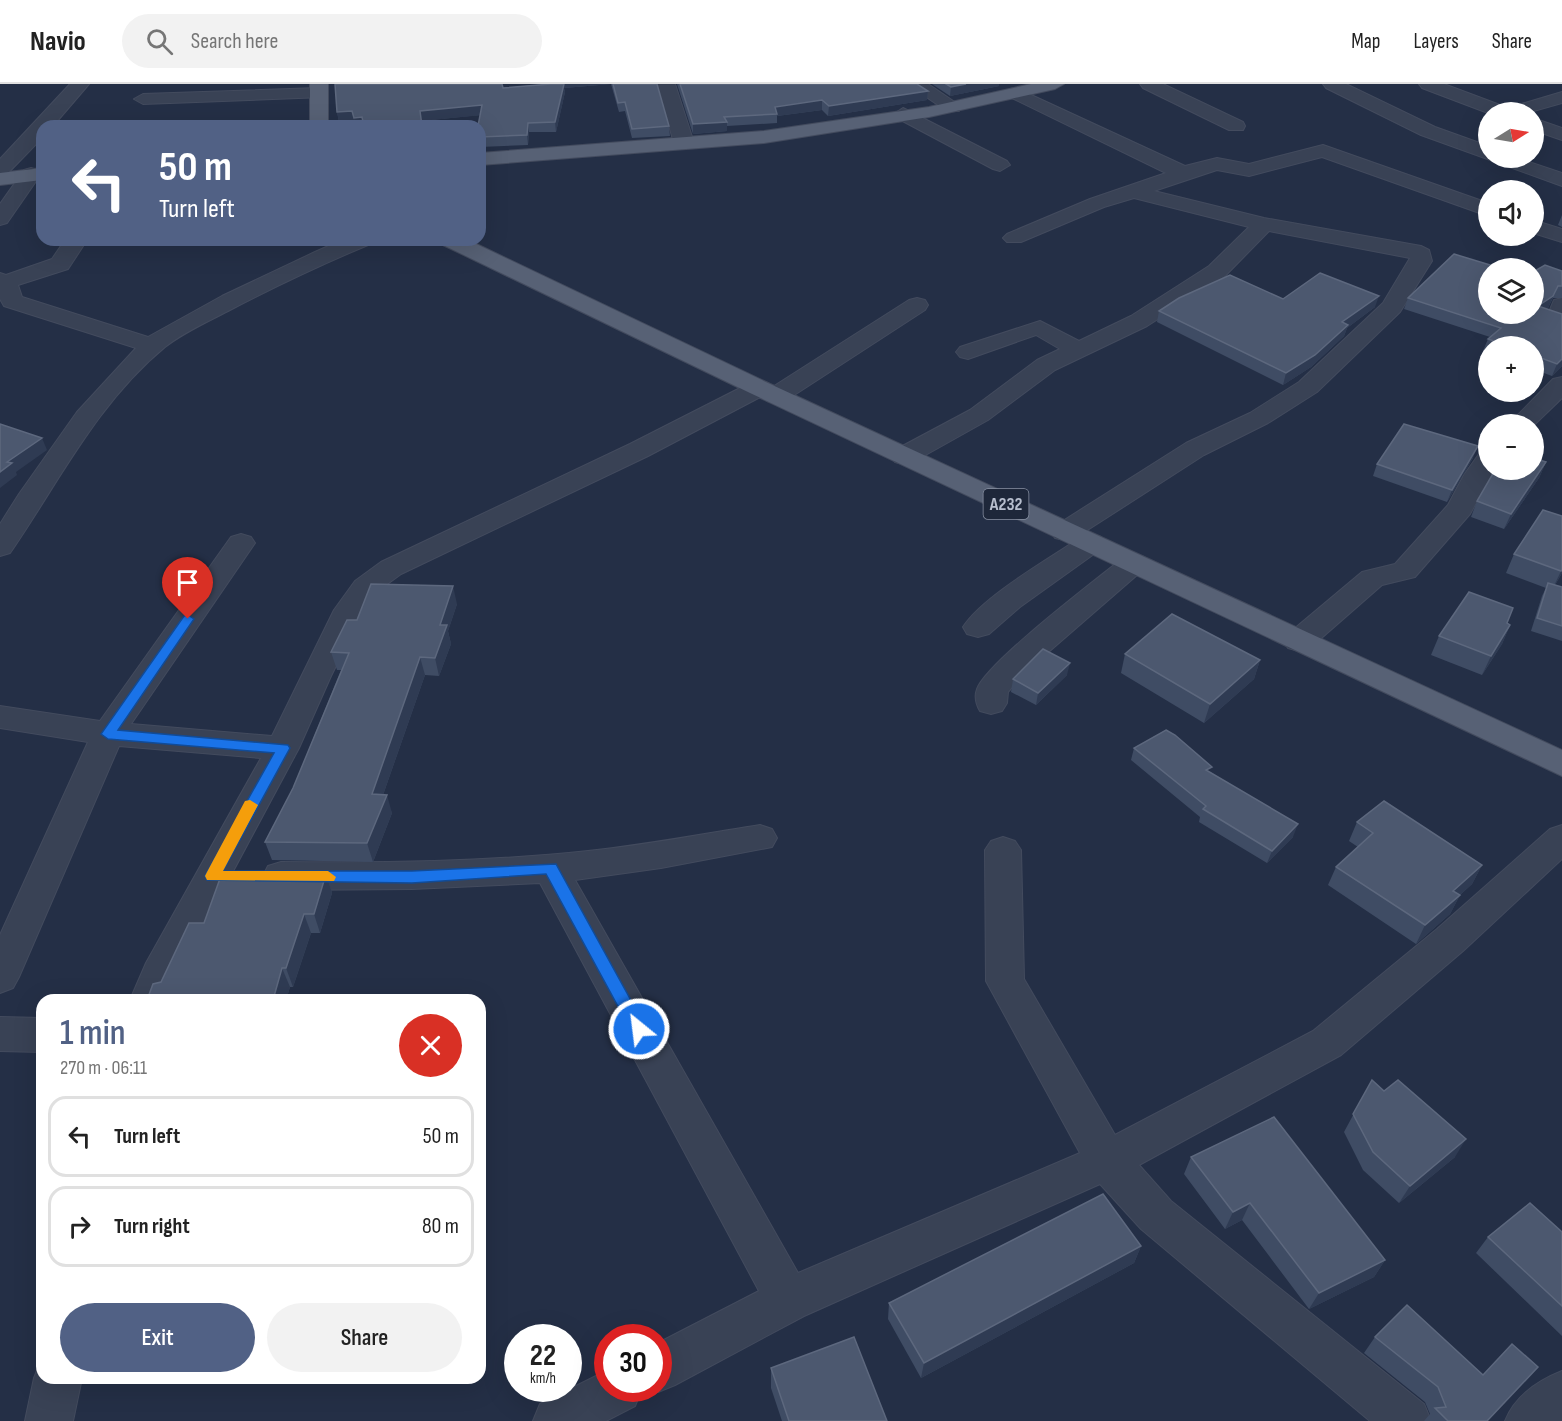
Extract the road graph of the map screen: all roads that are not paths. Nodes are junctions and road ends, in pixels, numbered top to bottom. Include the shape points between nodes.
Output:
1 (80, 84) edge
2 (666, 84) edge
3 (916, 84) edge
4 (1055, 84) edge
5 (1149, 84) edge
6 (1332, 84) edge
7 (1428, 84) edge
8 (1543, 84) edge
9 (318, 88) edge
10 (1562, 91) edge
11 (1016, 93) junction
12 (1562, 97) edge
13 (143, 99) dead end
14 (1478, 103) edge
15 (1544, 103) edge
16 (952, 107) junction
17 (903, 114) junction
18 (49, 120) edge
19 (319, 120) edge
20 (1236, 126) dead end
21 (1544, 128) edge
22 (36, 134) edge
23 (1562, 134) edge
24 (684, 143) junction
25 (1478, 149) edge
26 (486, 159) edge
27 (1000, 165) dead end
28 (1528, 168) edge
29 (0, 170) edge
30 (1183, 173) junction
31 (36, 174) edge
32 (36, 175) edge
33 (0, 179) edge
34 (1562, 180) edge
35 (1134, 192) junction
36 (1478, 206) edge
37 (0, 219) edge
38 (1264, 224) junction
39 (1544, 230) edge
40 (1562, 236) edge
41 (1014, 238) dead end
42 (72, 246) edge
43 (347, 246) edge
44 (464, 246) edge
45 (5, 294) edge
46 (917, 305) dead end
47 (1562, 305) edge
48 (1562, 315) edge
49 (152, 346) junction
50 (1078, 350) junction
51 (968, 352) dead end
52 (1562, 384) edge
53 (768, 392) junction
54 (1531, 414) edge
55 (904, 456) junction
56 (1478, 473) edge
57 (1065, 532) junction
58 (242, 543) dead end
59 (1091, 543) junction
60 (0, 547) edge
61 (1134, 563) junction
62 (978, 627) dead end
63 (1299, 641) junction
64 (991, 703) dead end
65 (0, 717) edge
66 (108, 734) junction
67 (283, 748) junction
68 (1562, 764) edge
69 (760, 838) dead end
70 (1562, 838) edge
71 (1003, 850) dead end
72 (550, 868) junction
73 (212, 876) junction
74 (0, 977) edge
75 (151, 994) edge
76 (0, 1034) edge
77 (36, 1035) edge
78 (1107, 1161) junction
79 (788, 1300) junction
80 (672, 1361) edge
81 (57, 1384) edge
82 (1562, 1395) edge
83 (594, 1402) edge
84 (49, 1421) edge
85 (557, 1421) edge
86 (1407, 1421) edge
87 (1529, 1421) edge

1 - 18 street
2 - 24 street
3 - 16 street
4 - 11 main road
5 - 20 street
6 - 25 street
7 - 14 street
8 - 10 street
9 - 13 street
9 - 19 main road
11 - 16 main road
11 - 30 street
12 - 15 street
16 - 17 main road
17 - 24 main road via 840,127
17 - 27 street
21 - 23 street
22 - 29 street
24 - 26 main road
28 - 34 street
30 - 35 street
30 - 36 street via 1216,164 1250,170 1323,151
31 - 33 main road
32 - 37 street
35 - 38 street
35 - 41 street
38 - 50 street via 1217,271 1139,321
38 - 57 street via 1413,251 1421,261 1392,307 1308,387 1259,418 1195,449
39 - 40 street
42 - 45 street via 60,264
43 - 49 street via 247,291
44 - 53 main road, A232
45 - 49 street
46 - 53 street
47 - 48 street
49 - 60 street via 104,394 62,447
50 - 51 street via 1040,328
50 - 55 street via 1046,365 979,415
52 - 54 street
53 - 55 main road, A232
53 - 67 street via 391,568 365,587 315,676
55 - 57 main road, A232
56 - 63 street via 1460,508 1406,571 1372,578
57 - 59 main road, A232
58 - 66 street
59 - 61 main road, A232
59 - 62 street
61 - 63 main road, A232
61 - 64 street via 1011,668 992,690
63 - 68 main road, A232
65 - 66 street
66 - 67 street
66 - 74 street
67 - 73 street
69 - 72 street via 629,860
70 - 78 street via 1450,940 1327,1043
71 - 78 street via 1005,981
72 - 73 street via 412,877
72 - 79 street
73 - 75 street
76 - 77 street
78 - 79 street
78 - 86 street via 1156,1215
79 - 80 street
81 - 84 street
82 - 87 street
83 - 85 street

